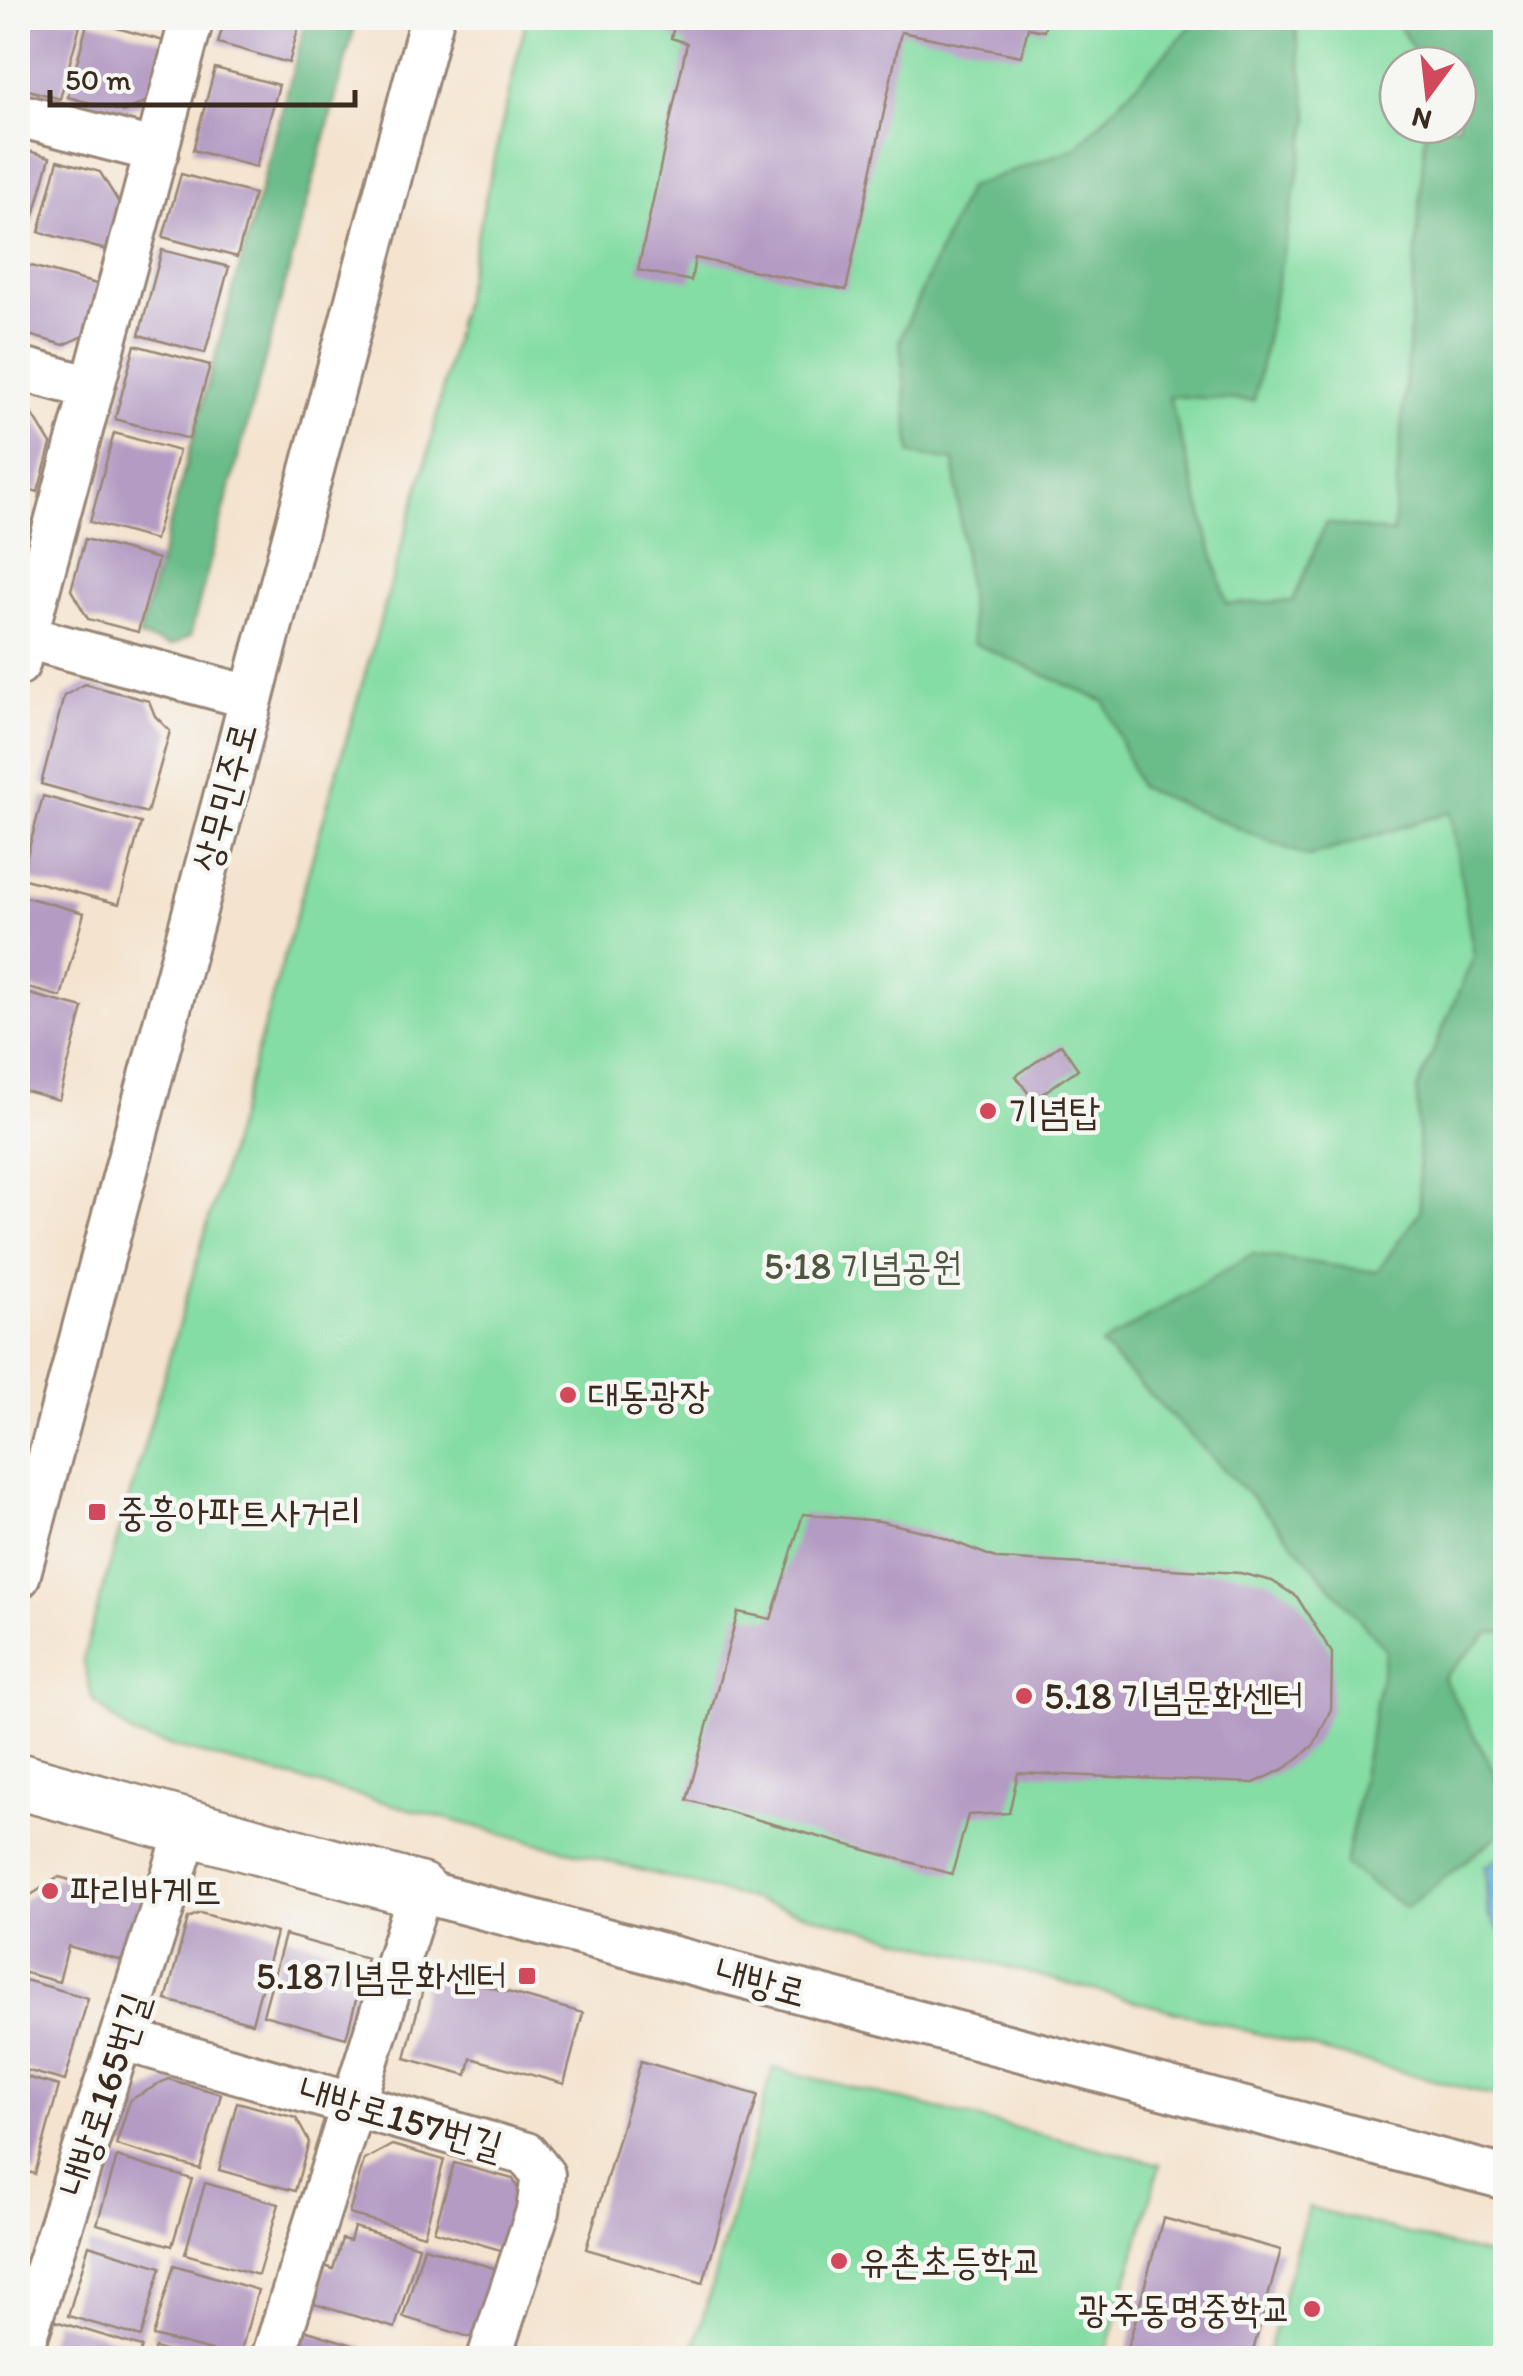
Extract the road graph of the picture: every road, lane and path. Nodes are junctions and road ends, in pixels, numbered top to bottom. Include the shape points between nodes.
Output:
1 (192, 18) edge
2 (432, 18) edge
3 (18, 114) edge
4 (156, 151) junction
5 (18, 368) edge
6 (92, 388) junction
7 (20, 646) edge
8 (250, 697) junction
9 (18, 1577) edge
10 (18, 1780) edge
11 (188, 1828) junction
12 (420, 1891) junction
13 (123, 2039) junction
14 (356, 2106) junction
15 (1506, 2178) edge
16 (18, 2358) edge
17 (273, 2358) edge
18 (489, 2358) edge

1 - 4 street
2 - 8 street, 상무민주로
3 - 4 street
4 - 6 street
5 - 6 street
6 - 7 street
7 - 8 street
8 - 9 street, 상무민주로
10 - 11 main road, 내방로
11 - 12 main road, 내방로
11 - 13 street, 내방로165번길
12 - 14 street
12 - 15 street, 내방로
13 - 14 street, 내방로157번길
13 - 16 street, 내방로165번길
14 - 17 street
14 - 18 street, 내방로157번길 via 526,2154 542,2175 538,2211

